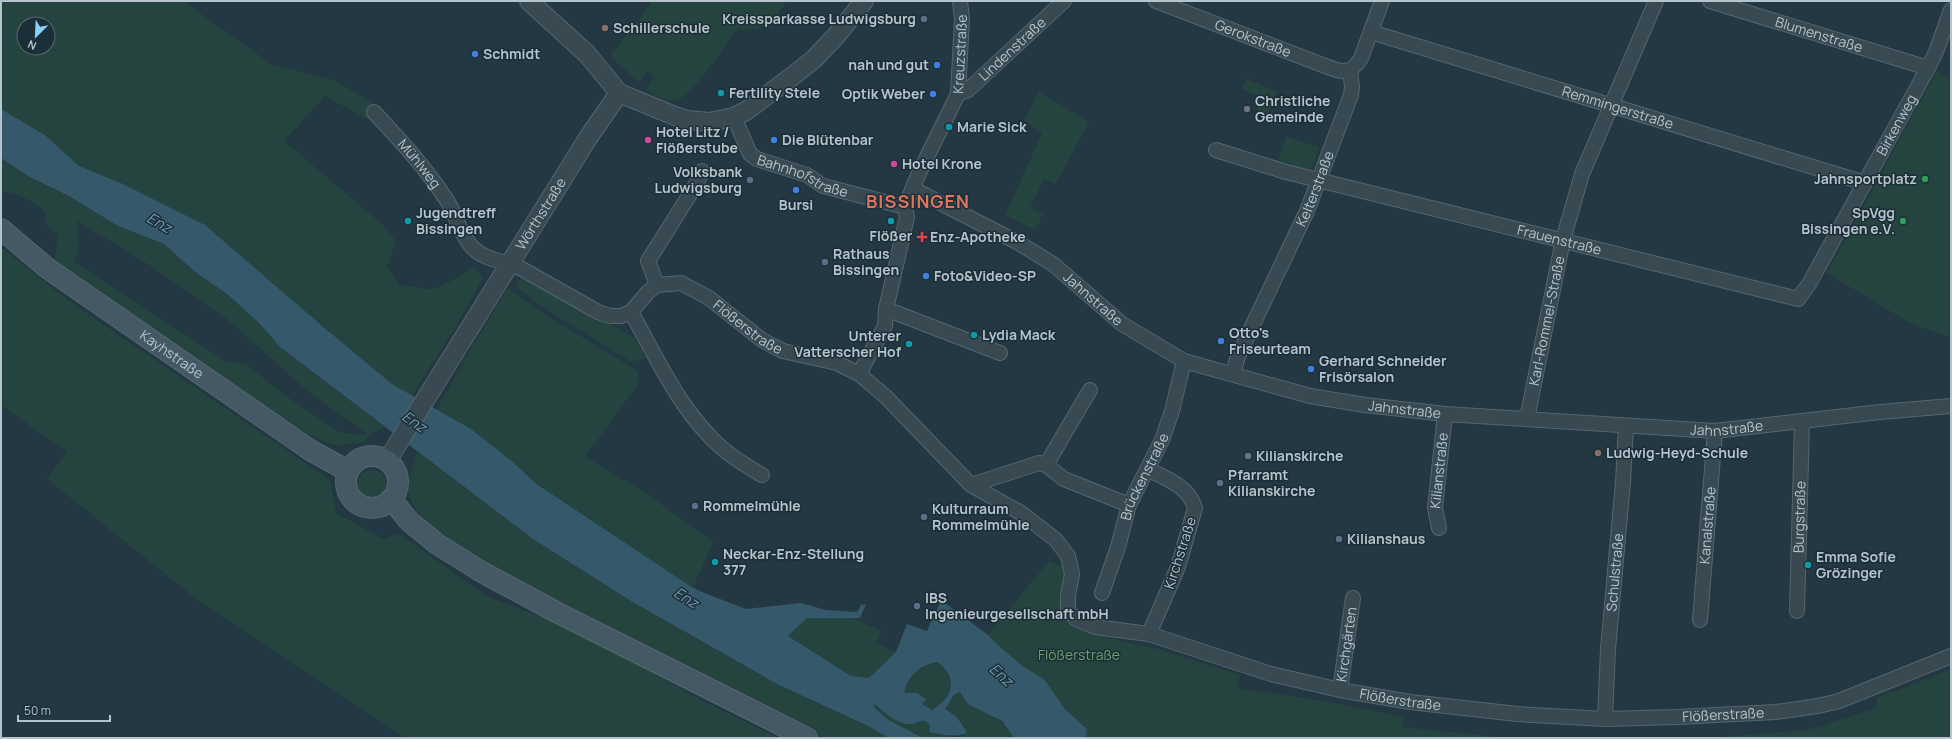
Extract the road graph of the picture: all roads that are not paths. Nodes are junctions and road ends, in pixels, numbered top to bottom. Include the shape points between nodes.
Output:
1 (529, 1) edge
2 (864, 1) edge
3 (960, 1) edge
4 (1064, 1) edge
5 (1156, 1) edge
6 (1382, 1) edge
7 (1656, 1) edge
8 (1710, 1) edge
9 (1951, 10) edge
10 (1371, 32) junction
11 (1928, 68) junction
12 (1350, 71) junction
13 (620, 93) junction
14 (958, 94) junction
15 (1613, 105) junction
16 (374, 112) dead end
17 (734, 117) junction
18 (1216, 150) dead end
19 (702, 171) dead end
20 (1320, 181) junction
21 (1865, 183) junction
22 (913, 189) junction
23 (905, 207) junction
24 (1, 229) edge
25 (1563, 240) junction
26 (510, 263) junction
27 (657, 285) junction
28 (1798, 299) joint
29 (886, 309) junction
30 (631, 312) junction
31 (1000, 353) dead end
32 (1184, 361) junction
33 (859, 374) junction
34 (1233, 374) junction
35 (1090, 390) dead end
36 (1951, 406) edge
37 (1445, 414) junction
38 (1527, 419) junction
39 (1802, 422) junction
40 (1626, 426) junction
41 (1715, 431) junction
42 (390, 457) junction
43 (1046, 465) junction
44 (1148, 469) junction
45 (348, 471) junction
46 (762, 475) dead end
47 (970, 485) junction
48 (391, 499) junction
49 (1129, 505) junction
50 (1439, 528) dead end
51 (1102, 593) dead end
52 (1353, 598) dead end
53 (1797, 611) dead end
54 (1700, 620) dead end
55 (1149, 634) junction
56 (1951, 656) edge
57 (1340, 690) junction
58 (1605, 719) junction
59 (807, 738) edge

1 - 13 street via 587,54
2 - 17 street via 814,59 759,102
3 - 14 street, Kreuzstraße via 962,19
4 - 14 street, Lindenstraße via 968,90
5 - 12 street, Gerokstraße via 1339,72
6 - 10 street
7 - 15 street, Karl-Rommel-Straße
8 - 11 street, Blumenstraße
9 - 11 street, Birkenweg
10 - 12 street via 1362,58
10 - 15 street, Remmingerstraße
11 - 21 street, Birkenweg
12 - 20 street, Kelterstraße via 1351,95
13 - 17 street via 687,120 709,122
13 - 26 street, Wörthstraße via 588,138
14 - 22 street, Kreuzstraße via 928,152
15 - 21 street, Remmingerstraße
15 - 25 street, Karl-Rommel-Straße via 1582,174
16 - 26 street, Mühlweg via 424,167 447,201 472,248 486,258
17 - 23 street, Bahnhofstraße via 750,154 757,159 807,175 823,186
18 - 20 street, Frauenstraße
19 - 27 street via 648,261
20 - 25 street, Frauenstraße
20 - 34 street, Kelterstraße via 1238,356
21 - 28 street, Birkenweg via 1809,284
22 - 23 street, Kreuzstraße
22 - 32 street, Jahnstraße via 1017,242 1052,264 1122,324
23 - 29 street, Kreuzstraße via 907,217
24 - 45 main road, Kayhstraße via 47,268 310,450
25 - 28 street, Frauenstraße
25 - 38 street, Karl-Rommel-Straße
26 - 30 street via 565,291 598,312 622,316
26 - 42 street, Wörthstraße
27 - 30 street
27 - 33 street, Flößerstraße via 681,284 694,289 710,298 773,346 783,351 837,363
29 - 31 street
29 - 33 street, Kreuzstraße via 885,326
30 - 46 street via 658,365 698,424 724,450
32 - 34 street, Jahnstraße
32 - 44 street, Brückenstraße via 1172,411
33 - 47 street, Flößerstraße via 885,396
34 - 37 street, Jahnstraße via 1310,396
35 - 43 street
36 - 39 street, Jahnstraße
37 - 38 street, Jahnstraße
37 - 50 street, Kilianstraße via 1435,508
38 - 40 street, Jahnstraße
39 - 41 street, Jahnstraße
39 - 53 street, Burgstraße
40 - 41 street, Jahnstraße
40 - 58 street, Schulstraße via 1608,649
41 - 54 street, Kanalstraße
42 - 45 main road via 365,457 358,460
42 - 48 main road via 398,484
43 - 47 street via 1039,463
43 - 49 street via 1064,479
44 - 49 street, Brückenstraße
44 - 55 street, Kirchstraße via 1182,488 1192,499 1195,508 1178,567
45 - 48 main road via 348,491 353,500 361,506 381,506
47 - 55 street, Flößerstraße via 1021,513 1056,540 1068,556 1072,574 1068,610 1076,619 1095,627
48 - 59 main road via 409,521 437,544 480,571
49 - 51 street, Brückenstraße
52 - 57 street, Kirchgärten
55 - 57 street, Flößerstraße via 1265,673
56 - 58 street, Flößerstraße via 1839,701 1818,706 1776,712
57 - 58 street, Flößerstraße via 1410,702 1517,714

